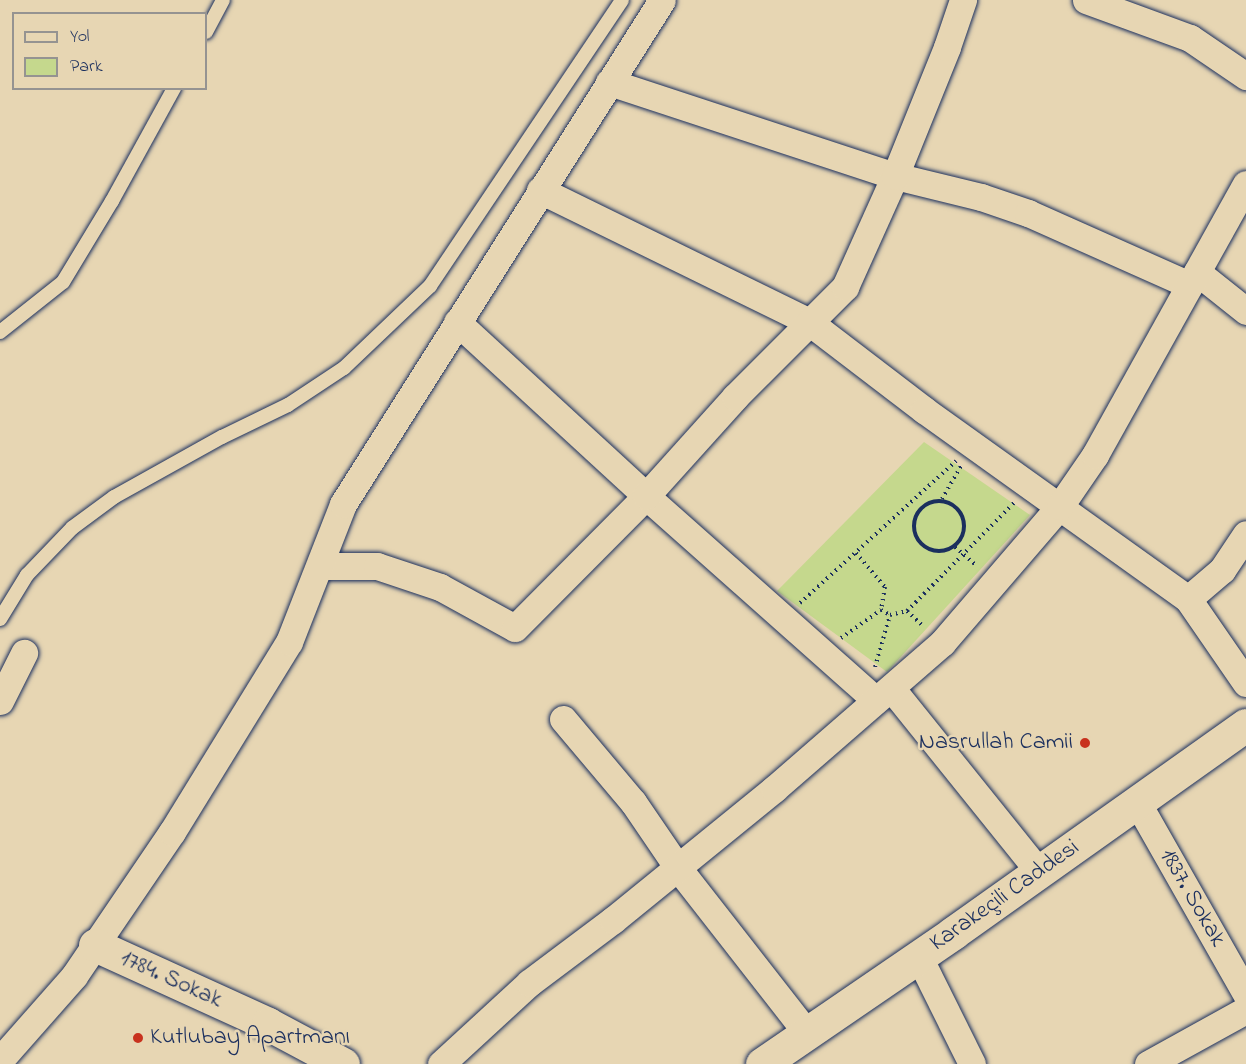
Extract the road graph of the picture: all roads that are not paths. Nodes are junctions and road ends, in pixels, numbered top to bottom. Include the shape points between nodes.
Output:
1 (223, 0) edge
2 (622, 0) edge
3 (662, 0) edge
4 (963, 0) edge
5 (1086, 0) edge
6 (207, 30) edge
7 (1246, 76) edge
8 (609, 82) junction
9 (173, 90) edge
10 (896, 176) junction
11 (1246, 184) edge
12 (540, 190) junction
13 (1193, 279) junction
14 (1246, 311) edge
15 (457, 322) junction
16 (809, 322) junction
17 (0, 332) edge
18 (646, 496) junction
19 (1060, 506) junction
20 (1246, 534) edge
21 (321, 566) junction
22 (1188, 599) junction
23 (0, 619) edge
24 (24, 653) dead end
25 (1246, 683) edge
26 (879, 694) junction
27 (0, 701) edge
28 (562, 719) dead end
29 (1246, 725) edge
30 (1137, 802) junction
31 (678, 868) junction
32 (1039, 872) junction
33 (94, 945) junction
34 (919, 957) junction
35 (1243, 981) edge
36 (1246, 1010) edge
37 (807, 1033) junction
38 (0, 1060) edge
39 (343, 1064) edge
40 (441, 1064) edge
41 (762, 1064) edge
42 (972, 1064) edge
43 (1148, 1064) edge

1 - 6 lane
2 - 23 lane via 430,285 344,368 288,405 114,497 72,528 27,575
3 - 8 street
4 - 10 street
5 - 7 street via 1190,38
8 - 10 street
8 - 12 street
9 - 17 lane via 63,282
10 - 13 street via 1028,213
10 - 16 street via 844,287
11 - 13 street
12 - 15 street
12 - 16 street
13 - 14 street
13 - 19 street via 1095,455
15 - 18 street
15 - 21 street via 343,504
16 - 18 street
16 - 19 street
18 - 21 street via 515,628 440,586 377,566
18 - 26 street via 821,652
19 - 22 street
19 - 26 street via 942,643
20 - 22 street via 1222,570
21 - 33 street via 289,642 172,832
22 - 25 street
24 - 27 street
26 - 31 street
26 - 32 street
28 - 31 street via 633,802
29 - 30 main road, Karakeçili Caddesi
30 - 32 main road, Karakeçili Caddesi
30 - 35 street, 1837. Sokak
31 - 37 street
31 - 40 street via 529,983
32 - 34 main road, Karakeçili Caddesi
33 - 38 street via 74,976
33 - 39 main road, 1784. Sokak via 268,1024
34 - 37 main road, Karakeçili Caddesi
34 - 42 street
36 - 43 street
37 - 41 main road, Karakeçili Caddesi

